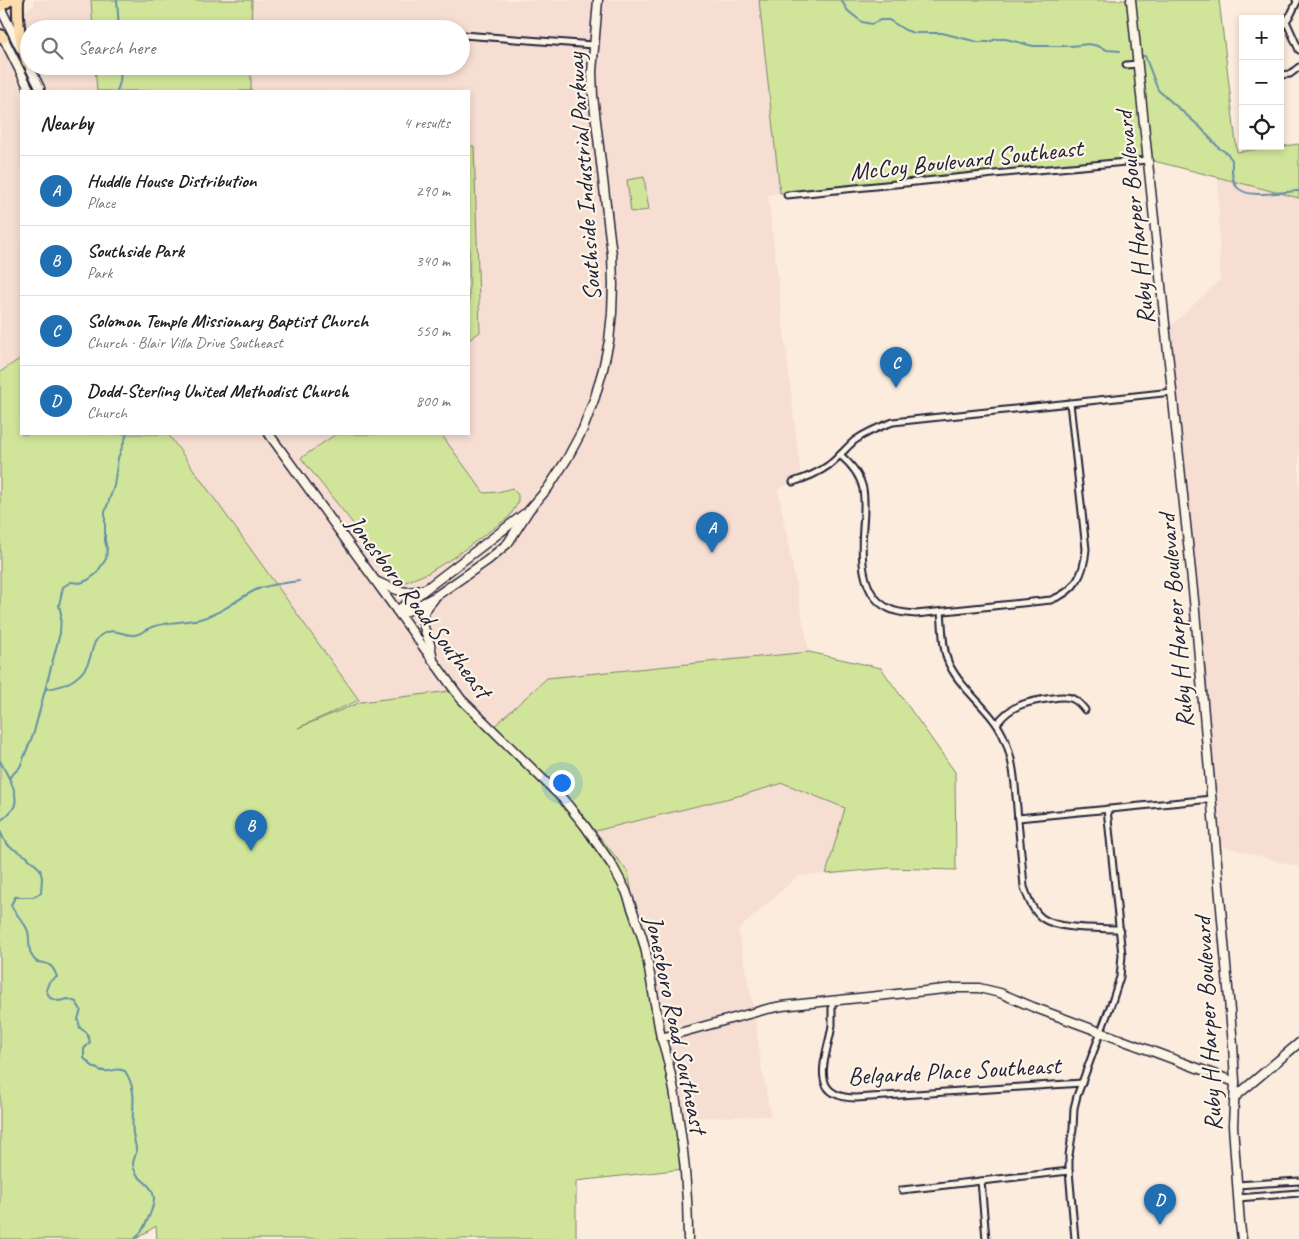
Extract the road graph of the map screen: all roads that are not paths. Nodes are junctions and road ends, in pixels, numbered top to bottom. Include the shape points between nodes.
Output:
1 (10, 0) edge
2 (18, 0) edge
3 (598, 0) edge
4 (1131, 0) edge
5 (1296, 0) edge
6 (0, 6) edge
7 (1286, 22) junction
8 (1284, 25) edge
9 (1, 35) edge
10 (470, 36) edge
11 (20, 39) edge
12 (593, 46) junction
13 (20, 48) edge
14 (1299, 50) edge
15 (1138, 64) junction
16 (1126, 65) dead end
17 (1299, 68) edge
18 (20, 72) edge
19 (22, 75) edge
20 (33, 75) edge
21 (1284, 75) edge
22 (29, 90) edge
23 (40, 90) edge
24 (1148, 160) junction
25 (787, 195) dead end
26 (1172, 392) junction
27 (1070, 403) junction
28 (270, 435) edge
29 (840, 455) junction
30 (793, 482) dead end
31 (529, 510) junction
32 (455, 568) junction
33 (462, 578) junction
34 (376, 582) junction
35 (430, 587) junction
36 (436, 596) junction
37 (941, 612) junction
38 (398, 613) junction
39 (433, 662) junction
40 (1085, 710) dead end
41 (997, 724) junction
42 (1212, 799) junction
43 (1107, 809) junction
44 (1018, 818) junction
45 (1120, 928) junction
46 (832, 1001) junction
47 (1101, 1032) junction
48 (661, 1038) junction
49 (1299, 1043) edge
50 (1235, 1082) junction
51 (1082, 1083) junction
52 (1235, 1097) junction
53 (1069, 1171) junction
54 (981, 1181) junction
55 (1299, 1181) edge
56 (1237, 1185) junction
57 (902, 1190) dead end
58 (1299, 1193) edge
59 (1238, 1198) junction
60 (688, 1239) edge
61 (986, 1239) edge
62 (1075, 1239) edge
63 (1242, 1239) edge

1 - 6 highway
2 - 11 highway
3 - 12 street, Southside Industrial Parkway
4 - 15 street, Ruby H Harper Boulevard
5 - 7 street
6 - 13 street
7 - 8 street
7 - 14 street
9 - 18 street
10 - 12 street
12 - 31 street, Southside Industrial Parkway via 592,96 612,265 609,341 604,369 583,429 548,488
15 - 16 street
15 - 24 street, Ruby H Harper Boulevard
17 - 21 street
19 - 22 street
20 - 23 street
24 - 25 street, McCoy Boulevard Southeast
24 - 26 street, Ruby H Harper Boulevard
26 - 27 street
26 - 42 street, Ruby H Harper Boulevard
27 - 29 street via 893,422 865,433
27 - 37 street via 1086,549 1079,579 1066,593 1051,600
28 - 34 street, Jonesboro Road Southeast
29 - 30 street via 820,471
29 - 37 street via 854,470 863,489 864,566 872,594 880,604 900,613
31 - 32 street, Southside Industrial Parkway
31 - 33 street, Southside Industrial Parkway via 508,543
32 - 33 street
32 - 35 street, Southside Industrial Parkway
33 - 36 street, Southside Industrial Parkway
34 - 35 street via 402,592
34 - 38 street, Jonesboro Road Southeast
35 - 38 street, Southside Industrial Parkway
36 - 38 street, Southside Industrial Parkway
36 - 39 street via 425,609 422,625
37 - 41 street via 950,666
38 - 39 street, Jonesboro Road Southeast
39 - 48 street, Jonesboro Road Southeast via 461,699 563,799 612,865 626,891 642,937
40 - 41 street via 1074,699 1035,700 1016,706
41 - 44 street via 1011,756
42 - 43 street
42 - 50 street, Ruby H Harper Boulevard
43 - 44 street
43 - 45 street
44 - 45 street via 1024,887 1037,913 1063,926
45 - 47 street via 1120,977
46 - 47 street via 979,988
46 - 48 street via 767,1009
46 - 51 street, Belgarde Place Southeast via 832,1026 823,1074 828,1087 838,1096 856,1098
47 - 50 street
47 - 51 street
48 - 60 street, Jonesboro Road Southeast via 680,1123
49 - 52 street
50 - 52 street, Ruby H Harper Boulevard
51 - 53 street via 1074,1108
52 - 56 street, Ruby H Harper Boulevard via 1233,1126
53 - 54 street
53 - 62 street
54 - 57 street
54 - 61 street
55 - 56 street
56 - 59 street, Ruby H Harper Boulevard
58 - 59 street
59 - 63 street, Ruby H Harper Boulevard

